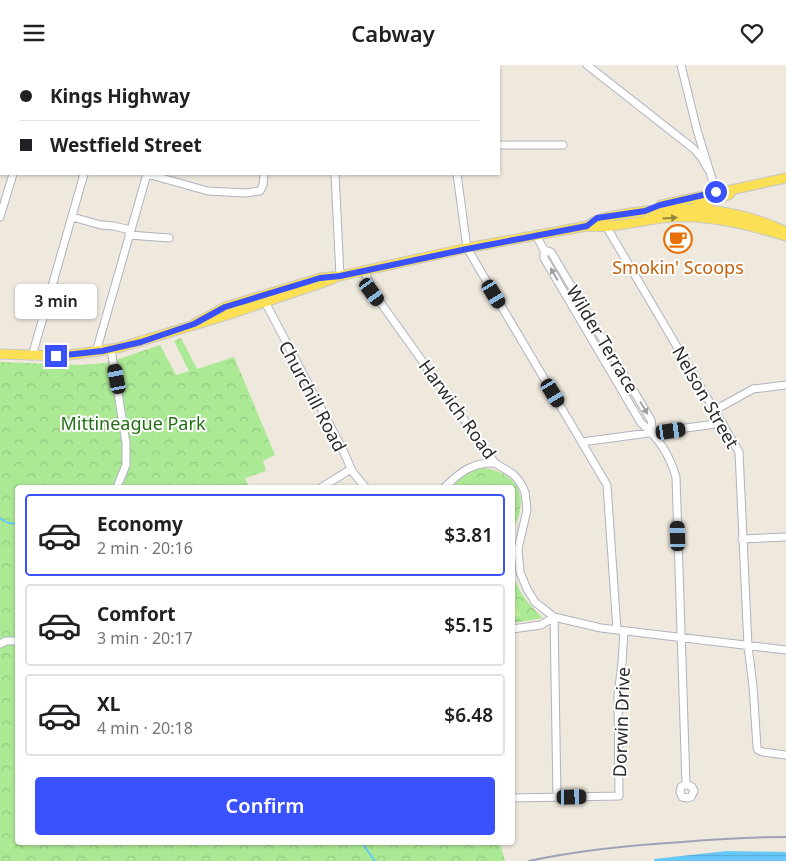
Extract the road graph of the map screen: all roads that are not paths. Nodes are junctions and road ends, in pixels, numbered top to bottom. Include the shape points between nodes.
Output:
1 (587, 65) edge
2 (681, 65) edge
3 (500, 145) edge
4 (563, 145) dead end
5 (708, 169) junction
6 (13, 175) edge
7 (84, 175) edge
8 (147, 175) edge
9 (150, 175) edge
10 (264, 175) edge
11 (335, 175) edge
12 (457, 175) edge
13 (786, 178) edge
14 (718, 195) junction
15 (690, 208) junction
16 (645, 211) junction
17 (742, 216) junction
18 (0, 217) edge
19 (72, 217) junction
20 (587, 226) junction
21 (606, 226) junction
22 (129, 232) junction
23 (786, 232) edge
24 (536, 235) junction
25 (786, 236) edge
26 (169, 239) dead end
27 (467, 249) junction
28 (544, 250) junction
29 (364, 270) junction
30 (340, 276) junction
31 (263, 299) junction
32 (583, 306) junction
33 (575, 310) junction
34 (111, 349) junction
35 (96, 352) junction
36 (0, 354) edge
37 (32, 356) junction
38 (617, 363) junction
39 (609, 368) junction
40 (786, 385) edge
41 (715, 410) junction
42 (723, 423) junction
43 (653, 433) junction
44 (582, 442) junction
45 (495, 463) junction
46 (351, 469) junction
47 (118, 485) edge
48 (325, 485) edge
49 (363, 485) edge
50 (447, 485) edge
51 (786, 537) edge
52 (742, 539) junction
53 (554, 617) junction
54 (515, 629) edge
55 (621, 630) junction
56 (681, 637) junction
57 (15, 640) edge
58 (0, 643) edge
59 (748, 646) junction
60 (786, 650) edge
61 (786, 755) edge
62 (686, 784) dead end
63 (557, 797) junction
64 (515, 798) edge

1 - 5 street via 694,149
2 - 5 street
3 - 4 street
5 - 14 street
6 - 18 street
7 - 19 street
8 - 22 street
9 - 10 street via 202,190 245,193 260,191
11 - 30 street
12 - 27 street
13 - 14 main road
14 - 15 main road
14 - 16 main road via 660,205
14 - 17 main road via 726,206
15 - 16 main road
15 - 17 main road
16 - 20 main road via 597,218
17 - 23 main road
19 - 22 street
19 - 37 street
20 - 21 main road
20 - 24 main road
21 -> 25 main road via 662,218 699,217
21 - 41 street, Nelson Street
22 - 26 street
22 - 35 street
24 - 27 main road
24 - 28 street, Wilder Terrace
27 - 29 main road
27 - 44 street
28 - 32 street, Wilder Terrace via 551,252
33 -> 28 street, Wilder Terrace via 544,258
29 - 30 main road
29 - 45 street, Harwich Road via 372,292
30 - 31 main road via 323,284
31 - 34 main road via 225,307 194,324
31 - 46 street, Churchill Road
32 - 33 street
32 - 38 street, Wilder Terrace
33 - 39 street, Wilder Terrace
34 - 35 main road
34 - 47 street via 126,443 126,465
35 - 37 main road
36 - 37 main road
38 - 39 street
38 -> 43 street, Wilder Terrace via 651,420
39 - 43 street, Wilder Terrace via 641,423
40 - 41 street via 751,390
41 - 42 street, Nelson Street
42 - 43 street
42 - 52 street, Nelson Street via 739,452
43 - 44 street
43 - 56 street, Wilder Terrace via 676,477
44 - 55 street via 609,489
45 - 50 street via 469,467
45 - 53 street, Harwich Road via 513,474 525,492 527,510 518,549 520,572 535,602
46 - 48 street
46 - 49 street, Churchill Road
51 - 52 street
52 - 59 street, Nelson Street
53 - 54 street via 541,625
53 - 55 street, Harwich Road
53 - 63 street
55 - 56 street, Harwich Road
55 - 63 street, Dorwin Drive via 619,796
56 - 59 street, Harwich Road
56 - 62 street, Wilder Terrace
57 - 58 street
59 - 60 street, Harwich Road
59 - 61 street, Nelson Street via 758,750
63 - 64 street, Dorwin Drive

